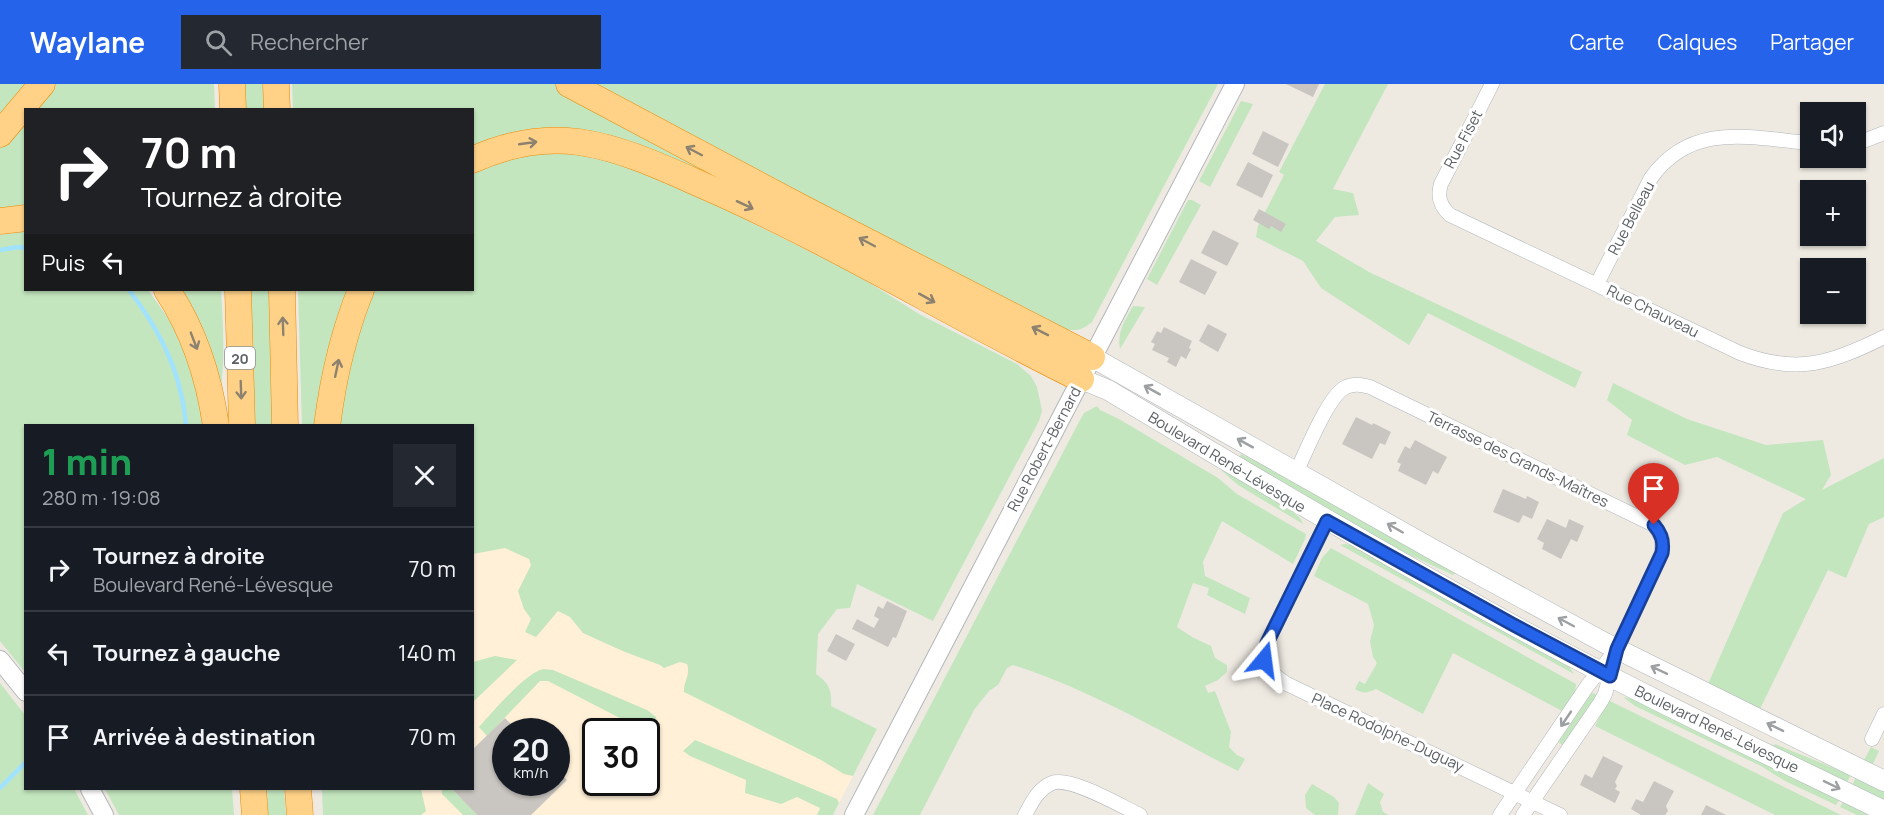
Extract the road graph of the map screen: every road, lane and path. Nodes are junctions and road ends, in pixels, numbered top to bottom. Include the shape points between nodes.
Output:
1 (42, 84) edge
2 (232, 84) edge
3 (276, 84) edge
4 (569, 84) edge
5 (1235, 84) edge
6 (1492, 84) edge
7 (233, 108) edge
8 (276, 108) edge
9 (1884, 133) edge
10 (0, 134) edge
11 (1866, 140) edge
12 (1800, 142) edge
13 (474, 159) edge
14 (1439, 196) joint
15 (24, 218) edge
16 (0, 221) edge
17 (1597, 284) junction
18 (168, 291) edge
19 (238, 291) edge
20 (282, 291) edge
21 (361, 291) edge
22 (1884, 337) edge
23 (1087, 368) junction
24 (216, 424) edge
25 (242, 424) edge
26 (285, 424) edge
27 (327, 424) edge
28 (1296, 472) junction
29 (1327, 521) junction
30 (1617, 649) junction
31 (0, 660) edge
32 (1605, 674) junction
33 (24, 690) edge
34 (1884, 714) edge
35 (1872, 739) dead end
36 (1548, 744) junction
37 (1564, 755) junction
38 (1884, 781) edge
39 (91, 790) edge
40 (253, 790) edge
41 (1514, 792) junction
42 (1533, 801) junction
43 (1884, 811) edge
44 (104, 815) edge
45 (255, 815) edge
46 (854, 815) edge
47 (1025, 815) edge
48 (1140, 815) edge
49 (1500, 815) edge
50 (1523, 815) edge
51 (1560, 815) edge

1 - 10 highway
2 - 7 highway
3 - 8 highway
23 -> 4 highway via 802,208
5 - 23 street, Rue Robert-Bernard
6 - 14 street, Rue Fiset via 1444,176
9 - 11 street
12 - 17 street, Rue Belleau via 1721,137 1696,143 1676,154 1651,178
13 -> 23 highway via 512,146 546,141 578,142 627,153 769,215
14 - 17 street, Rue Chauveau via 1442,207 1455,218
15 - 16 highway
17 - 22 street, Rue Chauveau via 1760,361 1793,365 1822,362
18 -> 24 highway via 196,344
19 -> 25 highway, 20
26 -> 20 highway
27 -> 21 highway via 345,333
28 -> 23 main road, Boulevard René-Lévesque
23 - 29 main road, Boulevard René-Lévesque via 1108,390
23 - 46 street, Rue Robert-Bernard
30 -> 28 main road, Boulevard René-Lévesque
28 - 30 street, Terrasse des Grands-Maîtres via 1332,401 1347,387 1360,385 1654,525 1662,538 1662,553
29 - 32 main road, Boulevard René-Lévesque
29 - 41 street, Place Rodolphe-Duguay via 1267,643 1267,668 1287,684
30 - 32 street, Terrasse des Grands-Maîtres
38 -> 30 main road, Boulevard René-Lévesque
31 - 33 street
32 -> 36 street via 1588,685
32 - 37 street via 1605,694
32 -> 43 main road, Boulevard René-Lévesque
34 - 35 street
36 - 37 street
36 - 41 street
37 - 42 street
39 - 44 street
40 - 45 highway
41 - 42 street, Place Rodolphe-Duguay
41 - 49 street
42 - 50 street
42 - 51 street, Place Rodolphe-Duguay
47 - 48 street via 1045,787 1062,781

